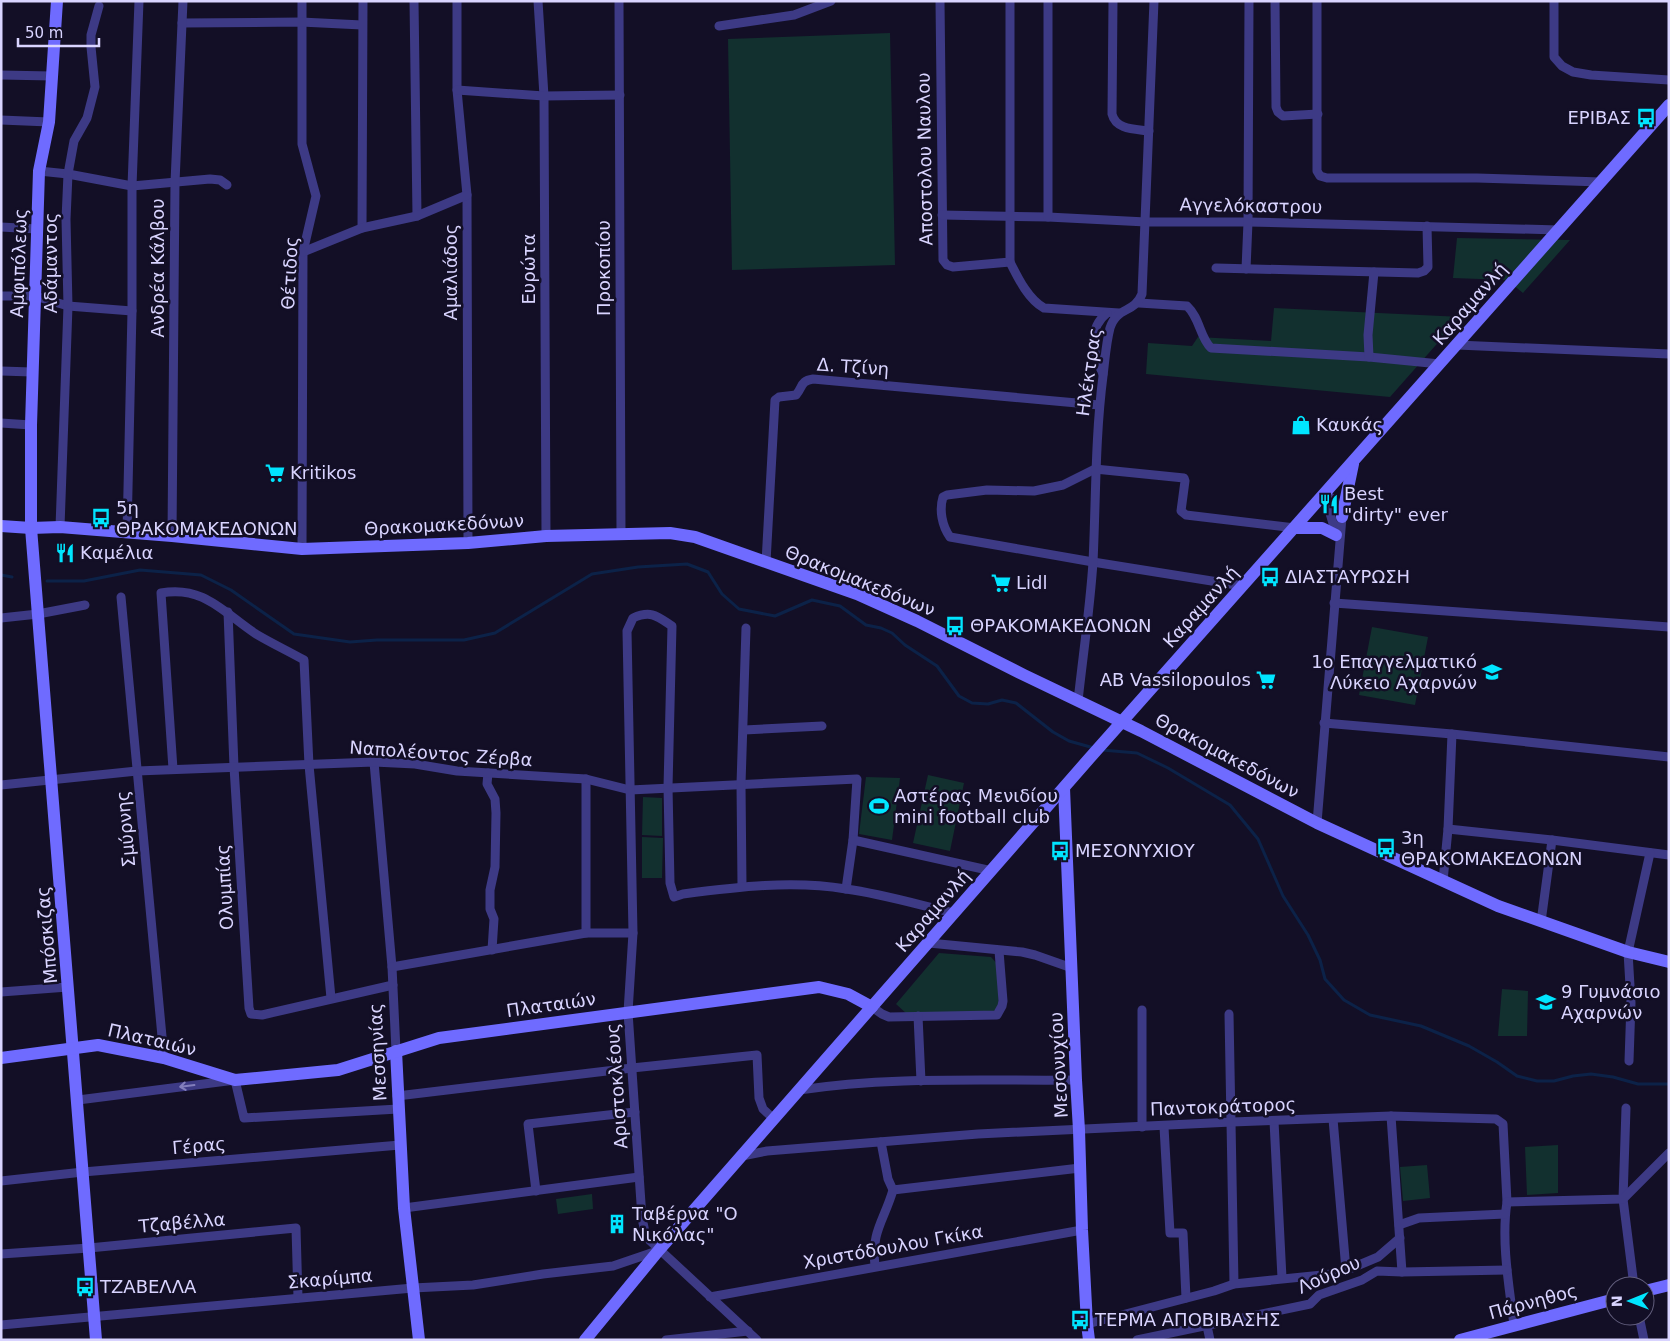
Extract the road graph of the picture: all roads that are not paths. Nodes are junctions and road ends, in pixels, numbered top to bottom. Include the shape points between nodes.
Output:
1 (57, 1) edge
2 (139, 1) edge
3 (183, 1) edge
4 (302, 1) edge
5 (363, 1) edge
6 (414, 1) edge
7 (457, 1) edge
8 (538, 1) edge
9 (619, 1) edge
10 (831, 1) edge
11 (940, 1) edge
12 (1010, 1) edge
13 (1048, 1) edge
14 (1113, 1) edge
15 (1154, 1) edge
16 (1249, 1) edge
17 (1275, 1) edge
18 (1317, 1) edge
19 (1554, 1) edge
20 (99, 6) dead end
21 (301, 22) junction
22 (182, 23) junction
23 (362, 25) junction
24 (719, 26) dead end
25 (1, 75) edge
26 (52, 76) junction
27 (1669, 80) edge
28 (457, 90) junction
29 (620, 95) junction
30 (544, 96) junction
31 (1669, 105) edge
32 (1318, 114) junction
33 (1, 120) edge
34 (49, 122) junction
35 (1149, 131) junction
36 (39, 171) junction
37 (68, 174) junction
38 (175, 182) junction
39 (1601, 182) junction
40 (227, 185) dead end
41 (132, 186) junction
42 (467, 194) junction
43 (942, 215) junction
44 (417, 216) junction
45 (1009, 217) junction
46 (1048, 217) junction
47 (1146, 222) junction
48 (1248, 222) junction
49 (1427, 226) junction
50 (1, 227) edge
51 (362, 228) junction
52 (37, 229) junction
53 (1559, 230) junction
54 (303, 252) junction
55 (1010, 262) junction
56 (1216, 268) dead end
57 (1246, 269) junction
58 (1374, 272) junction
59 (1, 296) edge
60 (35, 296) junction
61 (1139, 303) junction
62 (68, 306) junction
63 (132, 311) junction
64 (1107, 312) junction
65 (1119, 313) junction
66 (1457, 345) junction
67 (1669, 354) edge
68 (1369, 357) junction
69 (1440, 364) junction
70 (1, 371) edge
71 (32, 372) junction
72 (1103, 374) junction
73 (1099, 405) junction
74 (1, 423) edge
75 (31, 425) junction
76 (1354, 459) junction
77 (1095, 469) junction
78 (1324, 493) junction
79 (1342, 518) junction
80 (1, 526) edge
81 (60, 527) junction
82 (31, 528) junction
83 (1295, 528) junction
84 (127, 533) junction
85 (172, 536) junction
86 (546, 536) junction
87 (621, 536) junction
88 (1338, 540) junction
89 (468, 543) junction
90 (302, 549) junction
91 (766, 562) junction
92 (1092, 562) junction
93 (1244, 586) junction
94 (121, 597) dead end
95 (1334, 603) junction
96 (85, 605) dead end
97 (228, 612) junction
98 (38, 614) junction
99 (1, 618) edge
100 (1669, 627) edge
101 (746, 628) dead end
102 (1078, 701) junction
103 (1122, 722) junction
104 (1324, 723) junction
105 (822, 726) dead end
106 (744, 730) junction
107 (1452, 734) junction
108 (1669, 757) edge
109 (374, 762) junction
110 (309, 765) junction
111 (234, 767) junction
112 (173, 769) junction
113 (137, 771) junction
114 (488, 773) junction
115 (586, 779) junction
116 (52, 781) junction
117 (741, 784) junction
118 (1, 785) edge
119 (668, 787) junction
120 (1064, 788) junction
121 (630, 790) junction
122 (1317, 823) junction
123 (1448, 829) junction
124 (853, 840) junction
125 (1552, 840) junction
126 (1650, 853) junction
127 (1669, 855) edge
128 (992, 871) junction
129 (1443, 882) junction
130 (742, 886) junction
131 (846, 888) junction
132 (954, 914) junction
133 (1541, 922) junction
134 (586, 933) junction
135 (633, 933) junction
136 (929, 943) junction
137 (492, 950) junction
138 (1000, 951) junction
139 (1628, 952) junction
140 (1669, 962) edge
141 (392, 967) junction
142 (1072, 968) junction
143 (392, 985) junction
144 (68, 987) junction
145 (1, 992) edge
146 (331, 998) junction
147 (872, 1007) junction
148 (1142, 1010) dead end
149 (628, 1012) junction
150 (1229, 1014) dead end
151 (918, 1016) junction
152 (73, 1048) junction
153 (396, 1051) junction
154 (1, 1058) edge
155 (164, 1058) junction
156 (1629, 1061) dead end
157 (632, 1068) junction
158 (235, 1080) junction
159 (1076, 1080) junction
160 (921, 1081) junction
161 (799, 1090) junction
162 (78, 1100) junction
163 (398, 1103) junction
164 (1626, 1108) dead end
165 (635, 1112) junction
166 (1391, 1116) junction
167 (774, 1119) junction
168 (1333, 1119) junction
169 (1274, 1121) junction
170 (1232, 1122) junction
171 (1164, 1126) junction
172 (1142, 1127) junction
173 (1079, 1130) junction
174 (880, 1142) junction
175 (400, 1145) junction
176 (1669, 1153) edge
177 (742, 1156) junction
178 (1080, 1168) junction
179 (83, 1172) junction
180 (639, 1177) junction
181 (1, 1181) edge
182 (893, 1190) junction
183 (536, 1191) junction
184 (1623, 1199) junction
185 (1507, 1202) junction
186 (404, 1208) junction
187 (1505, 1214) junction
188 (1399, 1226) junction
189 (1082, 1230) junction
190 (1400, 1238) junction
191 (89, 1248) junction
192 (659, 1250) junction
193 (1, 1254) edge
194 (876, 1266) junction
195 (1346, 1270) junction
196 (1507, 1270) junction
197 (1402, 1272) junction
198 (1633, 1276) edge
199 (1282, 1278) junction
200 (1234, 1284) junction
201 (1669, 1285) edge
202 (413, 1288) junction
203 (1655, 1288) edge
204 (710, 1297) junction
205 (298, 1298) junction
206 (1186, 1298) junction
207 (1605, 1302) edge
208 (95, 1317) junction
209 (1087, 1324) junction
210 (1, 1325) edge
211 (1514, 1325) junction
212 (1206, 1326) junction
213 (1641, 1326) edge
214 (748, 1332) junction
215 (96, 1340) edge
216 (419, 1340) edge
217 (585, 1340) edge
218 (666, 1340) edge
219 (670, 1340) edge
220 (757, 1340) edge
221 (1089, 1340) edge
222 (1137, 1340) edge
223 (1210, 1340) edge
224 (1460, 1340) edge
225 (1644, 1340) edge

1 - 26 main road, Αμφιπόλεως
2 - 41 street
3 - 22 street, Ανδρέα Κάλβου
4 - 21 street, Θέτιδος
5 - 23 street
6 - 44 street
7 - 28 street, Αμαλιάδος
8 - 30 street, Ευρώτα
9 - 29 street, Προκοπίου
10 - 24 street via 794,15
11 - 43 street, Αποστολου Ναυλου
12 - 45 street
13 - 46 street
14 - 35 street via 1113,121 1119,126
15 - 35 street
16 - 48 street
17 - 32 street via 1278,112 1284,116
18 - 32 street
19 - 27 street via 1554,58 1562,66 1591,75
20 - 37 street, Αδάμαντος via 91,47 95,87 87,118 74,141
21 - 22 street
21 - 23 street
21 - 54 street, Θέτιδος via 302,144 316,196
22 - 38 street, Ανδρέα Κάλβου
23 - 51 street
25 - 26 street
26 - 34 main road, Αμφιπόλεως
28 - 30 street
28 - 42 street, Αμαλιάδος
29 - 30 street
29 - 87 street, Προκοπίου
30 - 86 street, Ευρώτα
31 - 39 main road, Καραμανλή
32 - 39 street via 1317,171 1327,178
33 - 34 street
34 - 36 main road, Αμφιπόλεως
35 - 47 street
36 - 37 street
36 - 52 main road, Αμφιπόλεως
37 - 41 street
37 - 62 street, Αδάμαντος
38 - 40 street via 215,179
38 - 41 street
38 - 85 street, Ανδρέα Κάλβου
39 - 53 main road, Καραμανλή
41 - 63 street
42 - 44 street
42 - 89 street, Αμαλιάδος
43 - 45 street, Αγγελόκαστρου
43 - 55 street, Αποστολου Ναυλου via 943,260 947,265
44 - 51 street
45 - 46 street, Αγγελόκαστρου
45 - 55 street
46 - 47 street, Αγγελόκαστρου
47 - 48 street, Αγγελόκαστρου
47 - 61 street
48 - 49 street, Αγγελόκαστρου
48 - 57 street
49 - 53 street, Αγγελόκαστρου
49 - 58 street via 1428,266 1424,271
50 - 52 street
51 - 54 street
52 - 60 main road, Αμφιπόλεως
53 - 66 main road, Καραμανλή
54 - 90 street, Θέτιδος
55 - 64 street via 1021,282 1044,308
56 - 57 street
57 - 58 street
58 - 68 street
59 - 60 street
60 - 62 street
60 - 71 main road, Αμφιπόλεως
61 - 65 street, Ηλέκτρας
61 - 68 street via 1187,306 1211,348
62 - 63 street
62 - 81 street, Αδάμαντος
63 - 84 street
64 - 65 street
64 - 72 street via 1098,320 1095,330 1096,362
65 - 72 street, Ηλέκτρας via 1111,326
66 - 67 street
66 - 69 main road, Καραμανλή
68 - 69 street
69 - 76 main road, Καραμανλή
70 - 71 street
71 - 75 main road, Αμφιπόλεως
72 - 73 street, Ηλέκτρας
73 - 77 street, Ηλέκτρας
73 - 91 street, Δ. Τζίνη via 908,386 807,380 796,395 775,400
74 - 75 street
75 - 82 main road, Αμφιπόλεως
76 - 78 main road, Καραμανλή
76 - 79 main road
77 - 83 street via 1184,478 1181,511 1186,516
77 - 92 street, Ηλέκτρας
77 - 92 street via 1063,485 1034,491 987,490 948,494 942,502 945,531 950,537
78 - 79 street via 1334,500
78 - 83 main road, Καραμανλή
78 - 88 street
79 - 88 street
80 - 82 main road, Θρακομακεδόνων
81 - 82 main road, Θρακομακεδόνων
81 - 84 main road, Θρακομακεδόνων
82 - 98 main road, Μπόσκιζας
83 - 88 main road via 1322,528
83 - 93 main road, Καραμανλή
84 - 85 main road, Θρακομακεδόνων
85 - 90 main road, Θρακομακεδόνων
86 - 87 main road, Θρακομακεδόνων
86 - 89 main road, Θρακομακεδόνων
87 - 91 main road, Θρακομακεδόνων via 680,534
88 - 95 street
89 - 90 main road, Θρακομακεδόνων
91 - 102 main road, Θρακομακεδόνων via 857,594
92 - 93 street
92 - 102 street, Ηλέκτρας
93 - 103 main road, Καραμανλή
94 - 113 street, Σμύρνης
95 - 100 street
95 - 104 street
96 - 98 street
97 - 110 street via 256,634 304,660
97 - 111 street, Ολυμπίας
97 - 112 street via 203,597 181,590 161,593
98 - 99 street
98 - 116 main road, Μπόσκιζας
101 - 106 street
102 - 103 main road, Θρακομακεδόνων
103 - 120 main road, Καραμανλή
103 - 122 main road, Θρακομακεδόνων
104 - 107 street
104 - 122 street
105 - 106 street
106 - 117 street
107 - 108 street
107 - 123 street
109 - 110 street, Ναπολέοντος Ζέρβα
109 - 114 street, Ναπολέοντος Ζέρβα
109 - 141 street, Μεσσηνίας
110 - 111 street, Ναπολέοντος Ζέρβα
110 - 146 street
111 - 112 street, Ναπολέοντος Ζέρβα
111 - 146 street, Ολυμπίας via 248,1008 251,1014 262,1014
112 - 113 street, Ναπολέοντος Ζέρβα
113 - 116 street, Ναπολέοντος Ζέρβα
113 - 155 street, Σμύρνης
114 - 115 street, Ναπολέοντος Ζέρβα
114 - 137 street via 487,784 496,813 495,867 490,890 490,909 494,919
115 - 121 street, Ναπολέοντος Ζέρβα
115 - 134 street
116 - 118 street, Ναπολέοντος Ζέρβα
116 - 144 main road, Μπόσκιζας
117 - 119 street, Ναπολέοντος Ζέρβα
117 - 124 street, Ναπολέοντος Ζέρβα via 857,779
117 - 130 street
119 - 121 street, Ναπολέοντος Ζέρβα
119 - 121 street, Αριστοκλέους via 672,626 648,613 633,618 627,630
119 - 130 street via 670,883 674,897
120 - 128 main road, Καραμανλή
120 - 142 main road, Μεσονυχίου
121 - 135 street, Αριστοκλέους
122 - 129 main road, Θρακομακεδόνων
123 - 125 street
123 - 129 street
124 - 128 street
124 - 131 street
125 - 126 street
125 - 133 street
126 - 127 street
126 - 139 street
128 - 132 main road, Καραμανλή
129 - 133 main road, Θρακομακεδόνων
130 - 131 street via 775,884
131 - 132 street
132 - 136 main road, Καραμανλή
133 - 139 main road, Θρακομακεδόνων
134 - 135 street
134 - 137 street
135 - 149 street, Αριστοκλέους
136 - 138 street
136 - 147 main road, Καραμανλή
137 - 141 street
138 - 142 street via 1035,955
138 - 151 street via 1003,1001 997,1015
139 - 140 main road, Θρακομακεδόνων
139 - 156 street via 1631,1002
141 - 143 street, Μεσσηνίας
142 - 159 main road, Μεσονυχίου
143 - 146 street, Ολυμπίας
143 - 153 street, Μεσσηνίας
144 - 145 street
144 - 152 main road, Μπόσκιζας
147 - 149 main road, Πλαταιών via 848,994 819,988
147 - 151 street via 889,1017
147 - 161 main road, Καραμανλή
148 - 172 street
149 - 153 main road, Πλαταιών via 439,1038
149 - 157 street, Αριστοκλέους
150 - 170 street
151 - 160 street
152 - 154 main road, Πλαταιών
152 - 155 main road, Πλαταιών via 98,1045
152 - 162 main road, Μπόσκιζας
153 - 158 main road, Πλαταιών via 338,1070
153 - 163 main road, Μεσσηνίας
155 - 158 main road, Πλαταιών
157 - 163 street
157 - 165 street, Αριστοκλέους
157 - 167 street via 757,1055 759,1098 763,1108
158 -> 162 street, Πλαταιών
158 - 163 street via 244,1118
159 - 160 street
159 - 173 main road, Μεσονυχίου
160 - 161 street
161 - 167 main road, Καραμανλή
162 - 179 main road, Μπόσκιζας
163 - 175 main road, Μεσσηνίας
164 - 184 street
165 - 180 street, Αριστοκλέους
165 - 183 street via 528,1124
166 - 168 street, Παντοκράτορος
166 - 185 street, Παντοκράτορος via 1496,1119 1503,1124
166 - 188 street
167 - 177 main road, Καραμανλή
168 - 169 street, Παντοκράτορος
168 - 195 street
169 - 170 street, Παντοκράτορος
169 - 199 street
170 - 171 street, Παντοκράτορος
170 - 200 street
171 - 172 street, Παντοκράτορος
171 - 206 street via 1170,1233 1183,1233
172 - 173 street, Παντοκράτορος
173 - 174 street, Παντοκράτορος
173 - 178 main road, Μεσονυχίου
174 - 177 street, Παντοκράτορος
174 - 182 street
175 - 179 street, Γέρας
175 - 186 main road, Μεσσηνίας
176 - 184 street
177 - 192 main road, Καραμανλή
178 - 182 street
178 - 189 main road, Μεσονυχίου
179 - 181 street, Γέρας
179 - 191 main road, Μπόσκιζας
180 - 183 street
180 - 192 street, Αριστοκλέους via 646,1237
182 - 194 street via 875,1236
183 - 186 street
184 - 185 street
184 - 198 street
185 - 187 street, Παντοκράτορος
186 - 202 main road, Μεσσηνίας
187 - 188 street via 1418,1218
187 - 196 street, Παντοκράτορος
188 - 190 street
189 - 194 street, Χριστόδουλου Γκίκα
189 - 209 main road, Μεσονυχίου
190 - 195 street via 1378,1257
190 - 197 street
191 - 193 street, Τζαβέλλα
191 - 205 street, Τζαβέλλα via 296,1228
191 - 208 main road, Μπόσκιζας
192 - 202 street, Σκαρίμπα via 612,1266 473,1284
192 - 204 street, Αριστοκλέους
192 - 217 main road, Καραμανλή
194 - 204 street, Χριστόδουλου Γκίκα
195 - 199 street
196 - 197 street, Λούρου
196 - 211 street, Παντοκράτορος
197 - 212 street, Λούρου via 1377,1271 1362,1280 1319,1294 1310,1304
199 - 200 street
200 - 206 street
201 - 203 main road
202 - 205 street, Σκαρίμπα
202 - 216 main road, Μεσσηνίας
204 - 214 street, Αριστοκλέους
205 - 208 street, Σκαρίμπα
206 - 209 street
207 - 211 main road, Πάρνηθος
208 - 210 street, Σκαρίμπα
208 - 215 main road, Μπόσκιζας
209 - 221 main road, Μεσονυχίου
211 - 224 main road, Πάρνηθος
212 - 222 street, Λούρου
212 - 223 street
213 - 225 street
214 - 219 street
214 - 220 street, Αριστοκλέους
218 - 219 street

